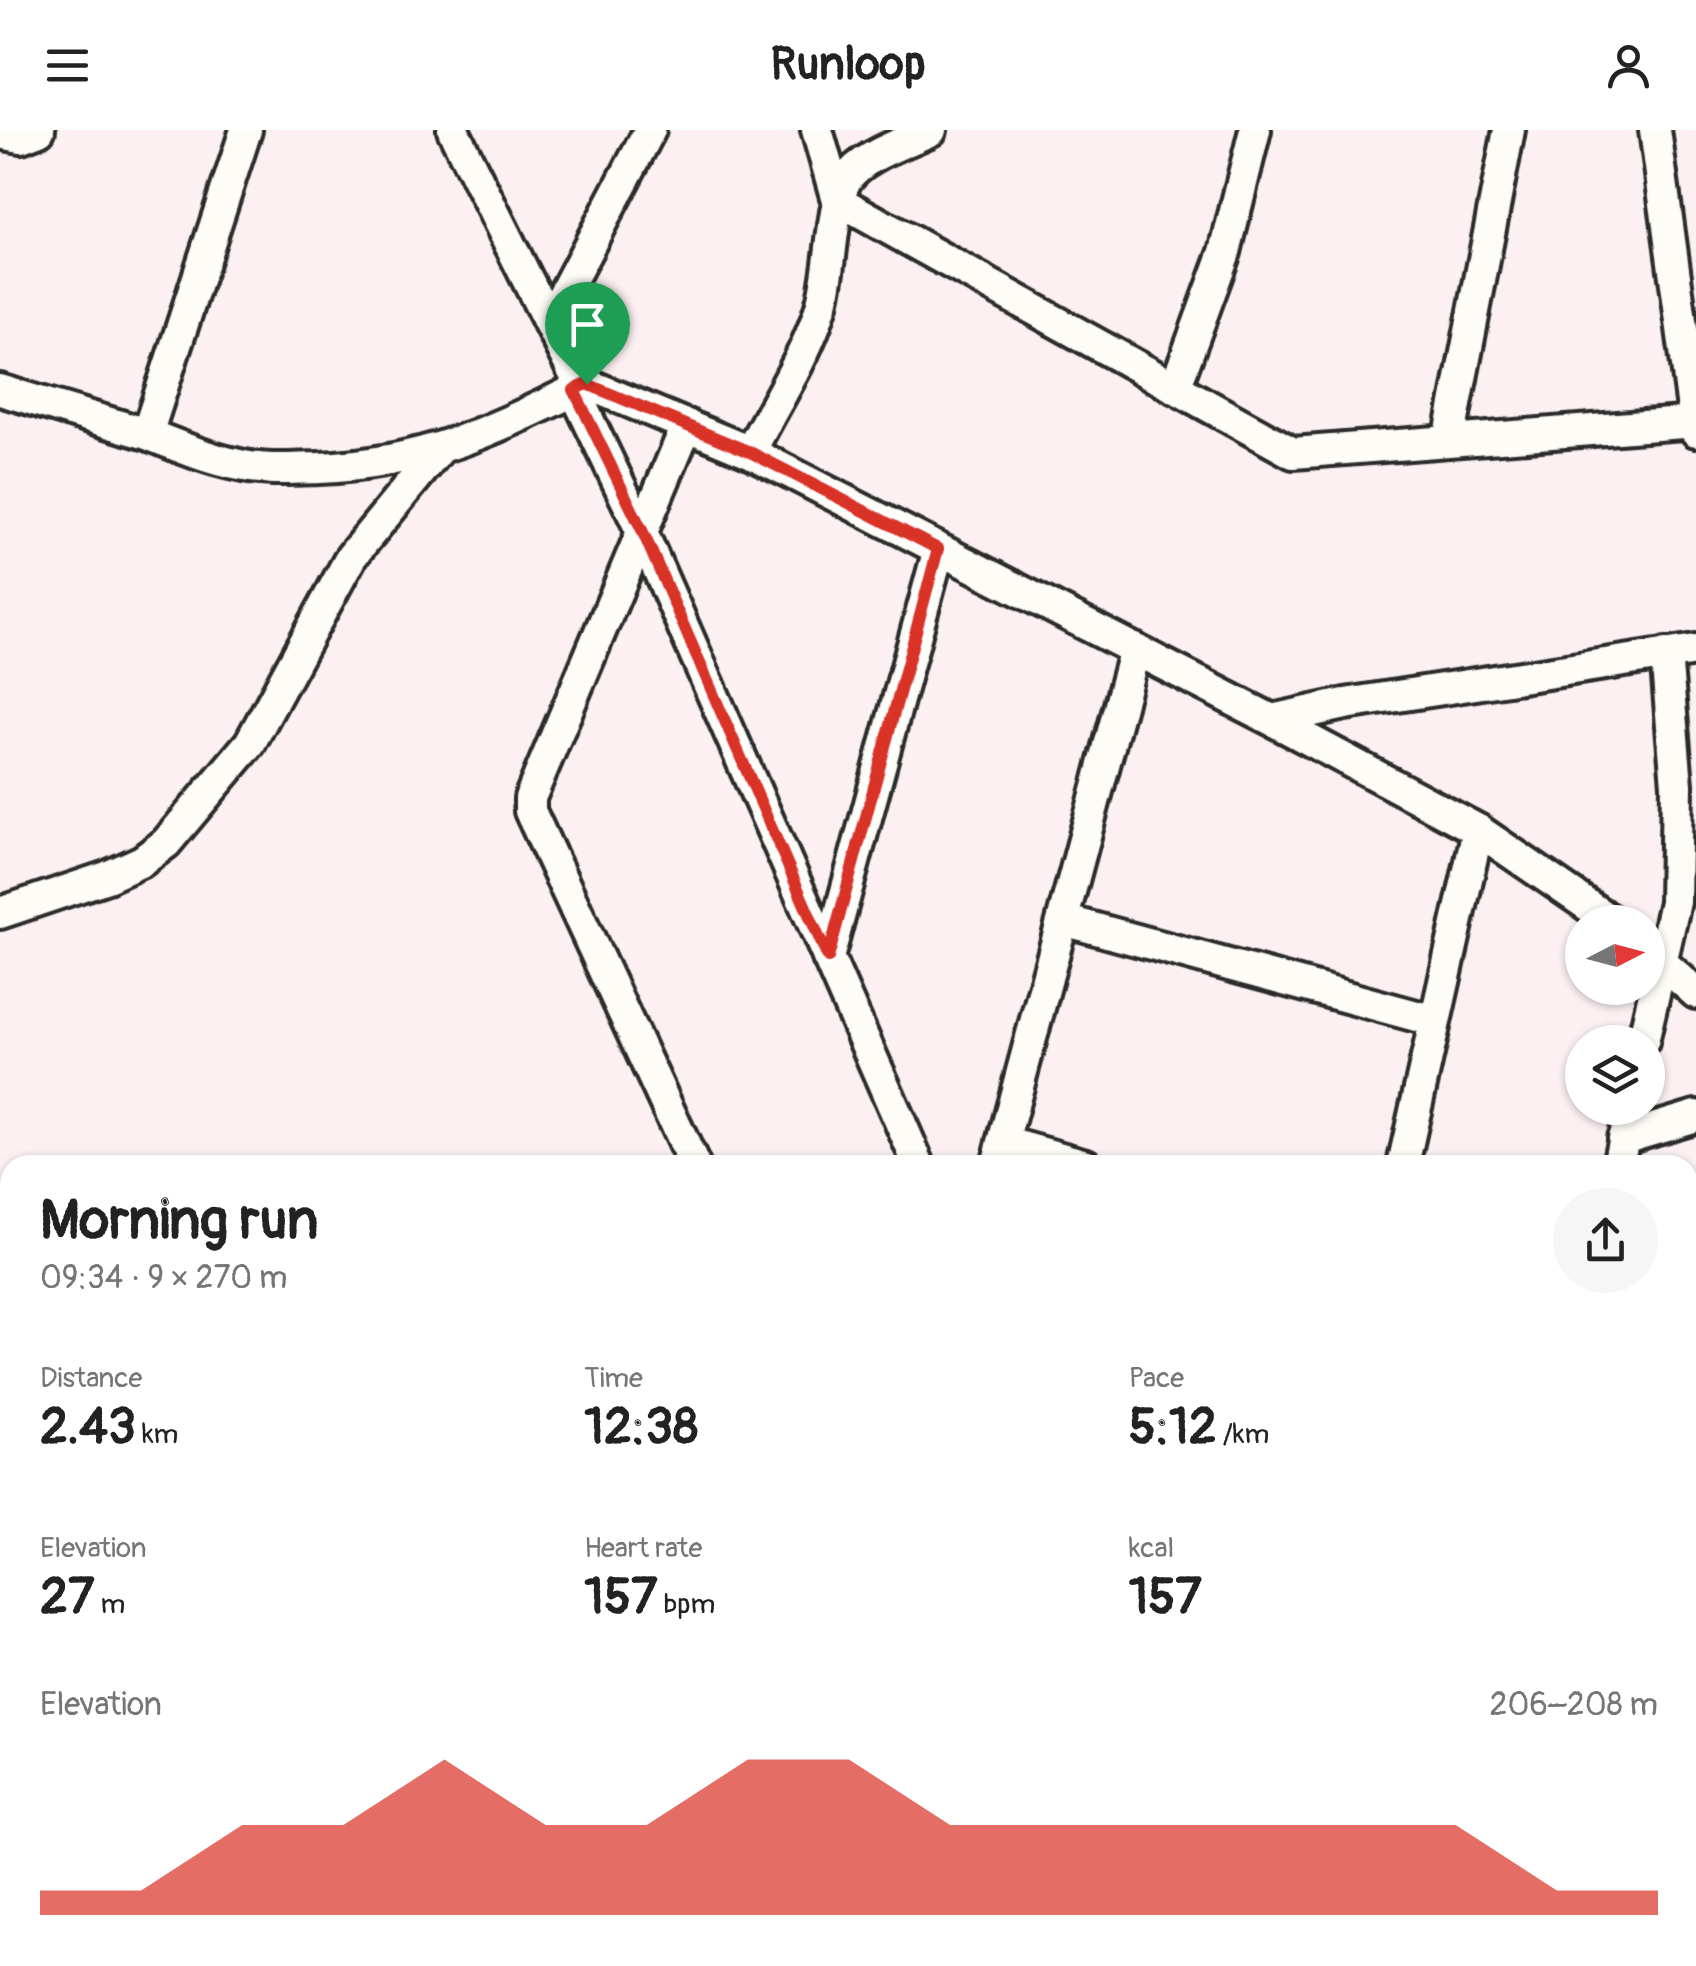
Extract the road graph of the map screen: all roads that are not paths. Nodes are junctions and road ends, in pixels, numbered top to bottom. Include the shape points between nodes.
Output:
1 (39, 130) edge
2 (246, 130) edge
3 (453, 130) edge
4 (650, 130) edge
5 (817, 130) edge
6 (931, 130) edge
7 (1255, 130) edge
8 (1509, 130) edge
9 (1655, 130) edge
10 (0, 133) edge
11 (837, 200) junction
12 (549, 322) junction
13 (581, 387) junction
14 (1175, 388) junction
15 (0, 390) edge
16 (1695, 422) edge
17 (687, 426) junction
18 (1696, 431) edge
19 (148, 434) junction
20 (1449, 441) junction
21 (438, 451) junction
22 (750, 452) junction
23 (642, 530) junction
24 (938, 549) junction
25 (1135, 649) junction
26 (1681, 652) edge
27 (1272, 720) junction
28 (1478, 830) junction
29 (1587, 905) edge
30 (0, 913) edge
31 (1063, 920) junction
32 (1665, 926) edge
33 (828, 958) junction
34 (1665, 965) edge
35 (1696, 993) edge
36 (1436, 1021) junction
37 (1696, 1116) edge
38 (1626, 1125) edge
39 (1620, 1152) edge
40 (1000, 1153) edge
41 (689, 1155) edge
42 (915, 1155) edge
43 (1405, 1155) edge

1 - 10 street via 21,138
2 - 19 street
3 - 12 street
4 - 12 street
5 - 11 street
6 - 11 street via 857,167
7 - 14 street via 1225,252
8 - 20 street
9 - 16 street
11 - 14 street
11 - 22 street via 831,272 818,314
12 - 13 street
13 - 17 street
13 - 21 street
13 - 23 street
14 - 20 street via 1293,453
15 - 19 street
16 - 18 street
16 - 20 street
17 - 22 street
17 - 23 street
19 - 21 street via 213,459 274,470 369,466
21 - 30 street via 351,557 250,743 166,843 107,877
22 - 24 street
23 - 33 street
23 - 41 street via 530,811
24 - 25 street
24 - 33 street
25 - 27 street
25 - 31 street
26 - 27 street
26 - 32 street via 1678,850
27 - 28 street
28 - 29 street
28 - 36 street
31 - 36 street
31 - 40 street
33 - 42 street
34 - 35 street
36 - 43 street
37 - 39 street
38 - 39 street

